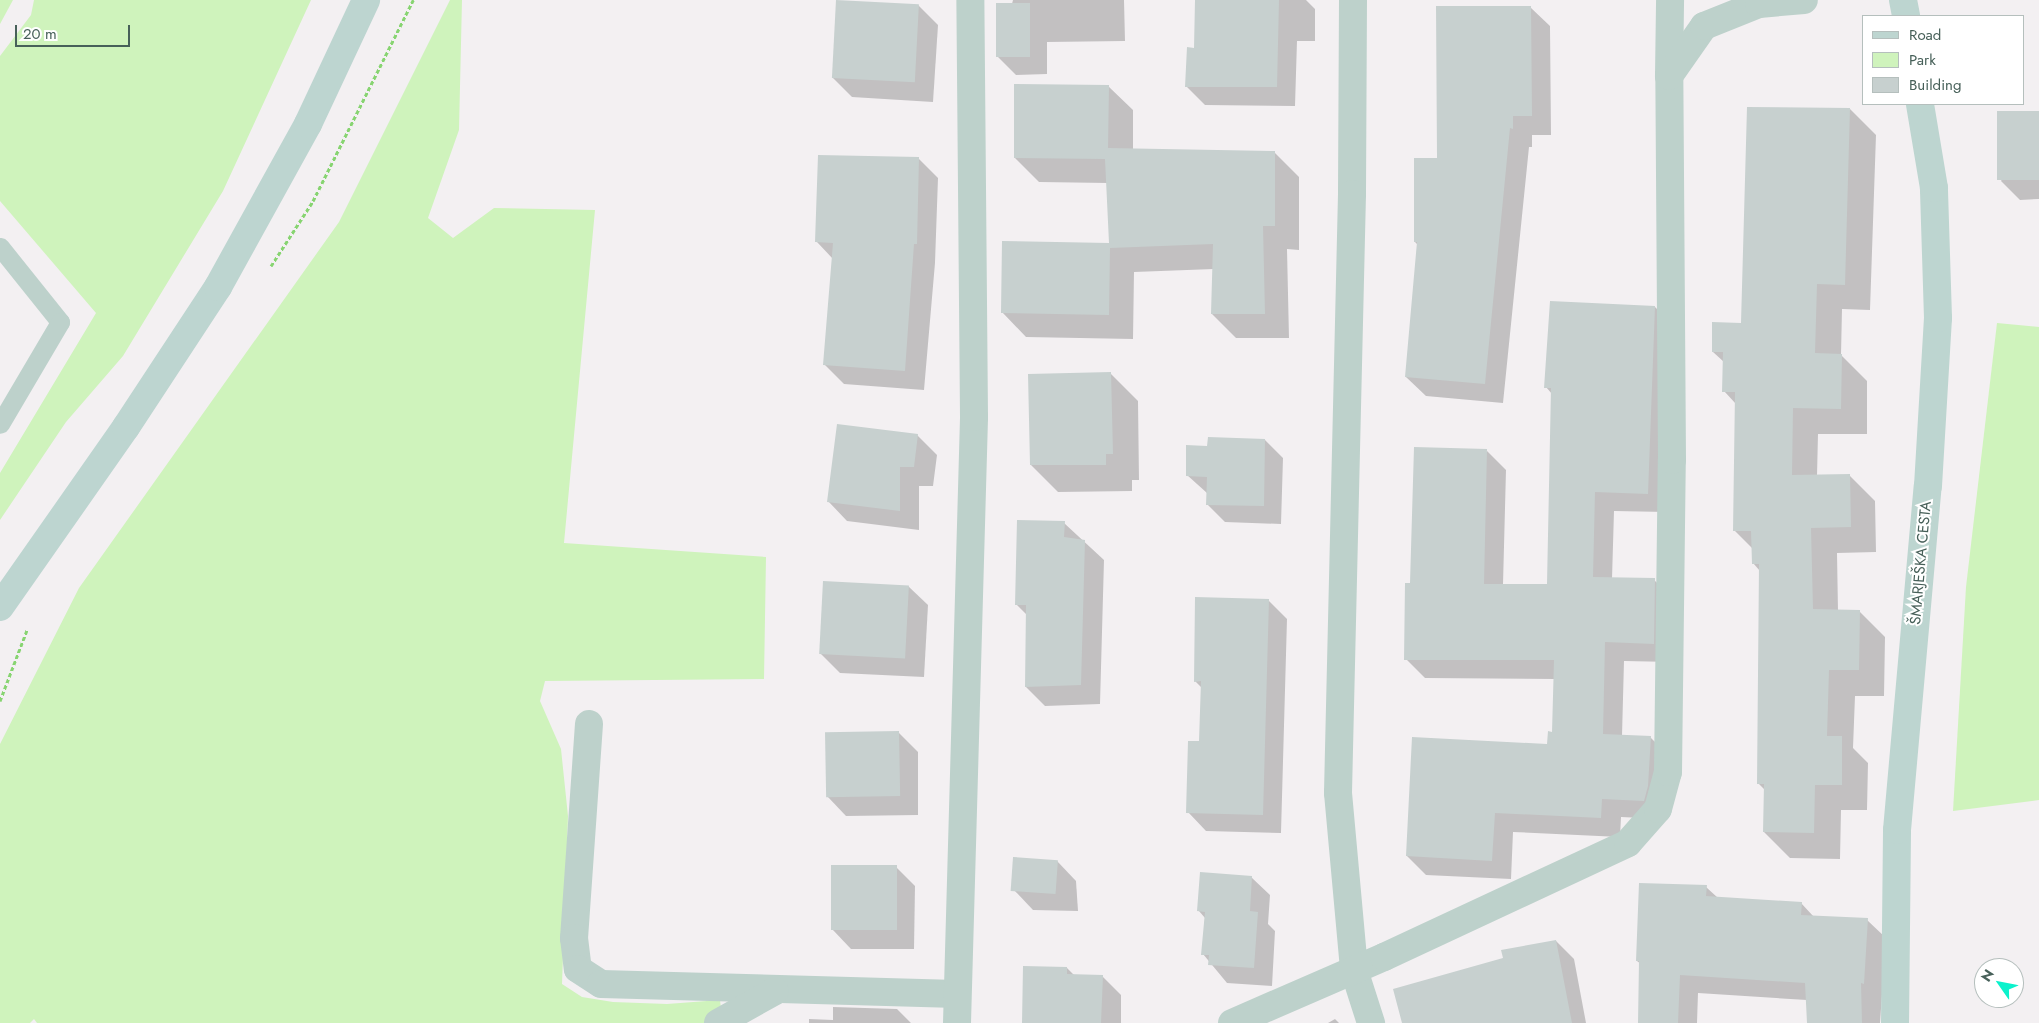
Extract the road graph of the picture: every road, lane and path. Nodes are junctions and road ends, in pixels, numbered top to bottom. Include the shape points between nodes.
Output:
1 (366, 0) edge
2 (970, 0) edge
3 (1353, 0) edge
4 (1670, 0) edge
5 (1804, 0) edge
6 (1903, 0) edge
7 (1906, 15) edge
8 (1669, 76) junction
9 (1920, 105) edge
10 (0, 247) edge
11 (0, 424) edge
12 (0, 607) edge
13 (589, 724) dead end
14 (1354, 970) junction
15 (776, 990) junction
16 (957, 994) junction
17 (718, 1023) edge
18 (956, 1023) edge
19 (1232, 1023) edge
20 (1371, 1023) edge
21 (1895, 1023) edge

1 - 12 street via 308,124 218,287 126,428
2 - 16 street via 974,417
3 - 14 street via 1352,194 1338,793
4 - 8 street
5 - 8 street via 1759,4 1704,26
6 - 7 street
8 - 14 street via 1672,460 1668,772 1658,809 1628,843
9 - 21 street, ŠMARJEŠKA CESTA via 1934,188 1938,318 1928,486 1897,830
10 - 11 lane via 60,322
13 - 15 street via 574,938 578,969 601,984
14 - 19 street
14 - 20 street
15 - 16 street
15 - 17 street
16 - 18 street

